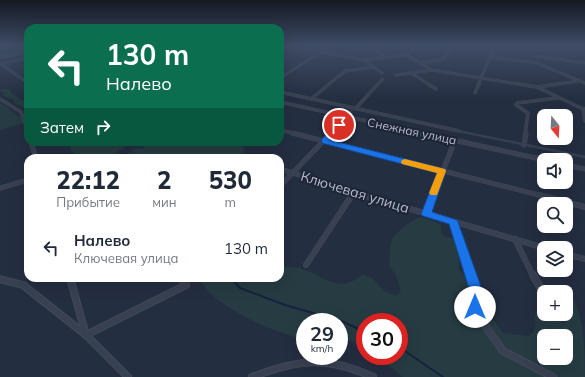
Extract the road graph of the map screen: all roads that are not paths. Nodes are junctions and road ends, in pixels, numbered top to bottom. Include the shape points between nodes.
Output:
1 (0, 64) edge
2 (302, 64) edge
3 (369, 64) edge
4 (421, 64) edge
5 (487, 64) edge
6 (539, 64) edge
7 (374, 67) junction
8 (432, 70) junction
9 (382, 72) dead end
10 (411, 73) junction
11 (284, 75) edge
12 (396, 75) dead end
13 (482, 78) junction
14 (383, 79) dead end
15 (24, 80) edge
16 (580, 80) junction
17 (585, 83) edge
18 (537, 87) junction
19 (436, 89) dead end
20 (475, 92) dead end
21 (284, 93) edge
22 (0, 98) edge
23 (558, 98) junction
24 (311, 99) junction
25 (284, 103) edge
26 (584, 109) edge
27 (353, 110) junction
28 (347, 117) junction
29 (24, 121) edge
30 (585, 121) edge
31 (284, 131) edge
32 (459, 131) joint
33 (455, 140) junction
34 (324, 141) junction
35 (524, 144) junction
36 (585, 157) edge
37 (537, 158) edge
38 (573, 166) edge
39 (585, 169) edge
40 (284, 170) edge
41 (442, 171) junction
42 (292, 173) junction
43 (24, 181) edge
44 (284, 182) edge
45 (0, 188) edge
46 (354, 193) junction
47 (585, 207) edge
48 (426, 214) junction
49 (453, 222) junction
50 (515, 240) junction
51 (537, 246) edge
52 (573, 256) edge
53 (585, 259) edge
54 (306, 265) dead end
55 (0, 280) edge
56 (71, 282) edge
57 (184, 282) edge
58 (538, 285) edge
59 (86, 335) junction
60 (128, 377) edge
61 (252, 377) edge
62 (373, 377) edge
63 (553, 377) edge

1 - 15 street
2 - 11 street
3 - 7 street
4 - 8 street
5 - 13 street
6 - 16 street
7 - 9 street
7 - 24 street via 345,71
8 - 10 street
8 - 13 street
10 - 12 street
10 - 19 street
13 - 18 street
13 - 20 street
14 - 27 street
16 - 17 street
16 - 18 street
18 - 23 street
21 - 24 street
22 - 29 street via 21,112
23 - 26 street
23 - 35 street via 517,103 516,105 528,113
24 - 27 street
25 - 28 street, Снежная улица
26 - 30 street
27 - 28 street
27 - 32 street
28 - 33 street, Снежная улица
28 - 34 street
31 - 34 street
32 - 35 street
33 - 37 street, Снежная улица
33 - 41 street
34 - 41 street
34 - 42 street
35 - 36 street
38 - 39 street
40 - 42 street, Ключевая улица
41 - 47 street
41 - 48 street
42 - 44 street
42 - 46 street, Ключевая улица
43 - 45 street
46 - 48 street, Ключевая улица
46 - 54 street
48 - 49 street, Ключевая улица
49 - 50 street, Ключевая улица
49 - 63 street via 478,298 475,307 478,317 503,351
50 - 51 street, Ключевая улица
50 - 58 street
52 - 53 street
55 - 59 street via 23,286
56 - 59 street
57 - 59 street via 186,285
59 - 60 street
61 - 62 street via 287,366 319,361 360,371

